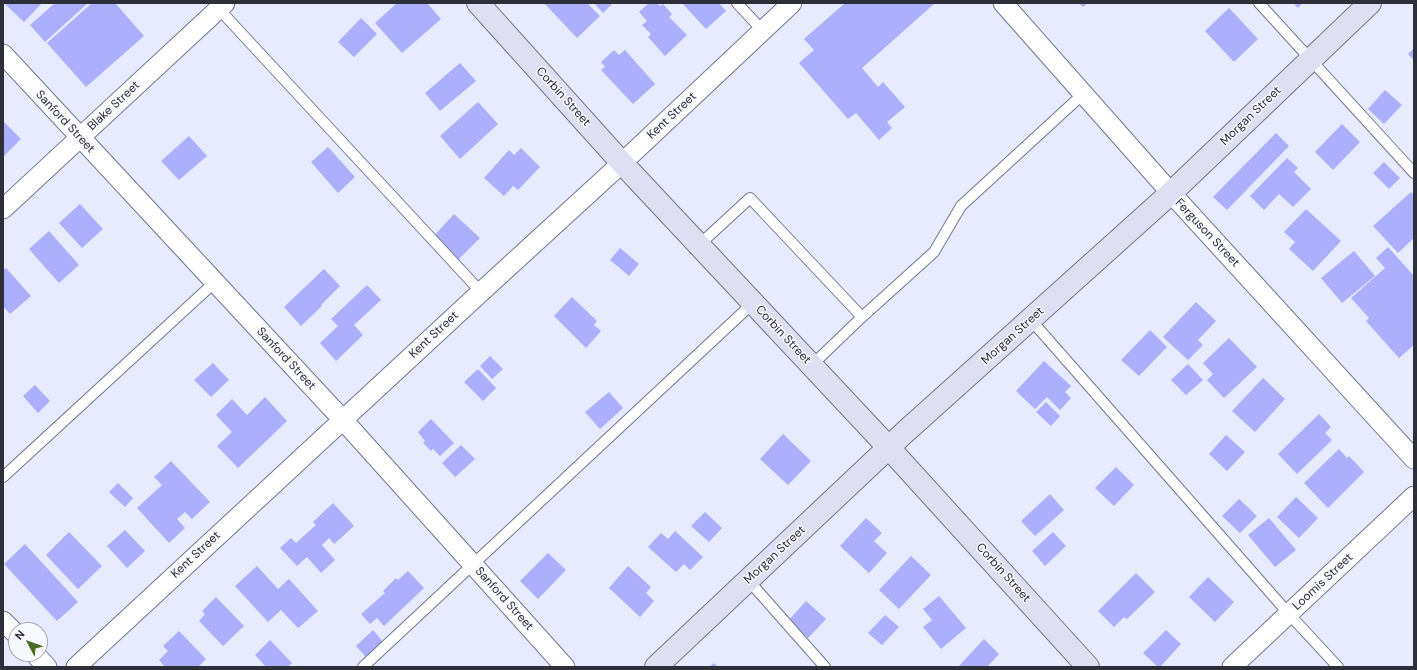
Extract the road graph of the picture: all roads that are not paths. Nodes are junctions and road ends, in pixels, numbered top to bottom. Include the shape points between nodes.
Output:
1 (478, 3) edge
2 (737, 3) edge
3 (792, 3) edge
4 (1003, 3) edge
5 (1259, 3) edge
6 (1370, 3) edge
7 (219, 5) edge
8 (762, 30) junction
9 (3, 54) edge
10 (1310, 59) junction
11 (1083, 94) junction
12 (79, 138) junction
13 (622, 163) junction
14 (1414, 173) edge
15 (1171, 193) junction
16 (3, 209) edge
17 (699, 245) junction
18 (214, 282) junction
19 (481, 292) junction
20 (753, 303) junction
21 (862, 317) junction
22 (1031, 320) junction
23 (811, 366) junction
24 (343, 420) junction
25 (889, 448) junction
26 (1414, 459) edge
27 (3, 477) edge
28 (1414, 496) edge
29 (473, 565) junction
30 (749, 581) junction
31 (1289, 614) junction
32 (76, 667) edge
33 (363, 667) edge
34 (565, 667) edge
35 (656, 667) edge
36 (825, 667) edge
37 (1088, 667) edge
38 (1232, 667) edge
39 (1338, 667) edge

1 - 13 main road, Corbin Street
2 - 8 lane
3 - 8 street, Kent Street
4 - 11 street, Ferguson Street
5 - 10 lane
6 - 10 main road, Morgan Street
7 - 12 street, Blake Street
7 - 19 lane
8 - 13 street, Kent Street
9 - 12 street, Sanford Street
10 - 14 lane
10 - 15 main road, Morgan Street
11 - 15 street, Ferguson Street
11 - 21 lane via 961,206 934,252
12 - 16 street, Blake Street
12 - 18 street, Sanford Street
13 - 17 main road, Corbin Street
13 - 19 street, Kent Street
15 - 22 main road, Morgan Street
15 - 26 street, Ferguson Street
17 - 20 main road, Corbin Street
17 - 21 lane via 750,198
18 - 24 street, Sanford Street
18 - 27 lane
19 - 24 street, Kent Street
20 - 23 main road, Corbin Street
20 - 29 lane
21 - 23 lane
22 - 25 main road, Morgan Street
22 - 31 lane
23 - 25 main road, Corbin Street
24 - 29 street, Sanford Street
24 - 32 street, Kent Street
25 - 30 main road, Morgan Street
25 - 37 main road, Corbin Street
28 - 31 street, Loomis Street
29 - 33 lane
29 - 34 street, Sanford Street
30 - 35 main road, Morgan Street
30 - 36 lane
31 - 38 street, Loomis Street
31 - 39 lane

